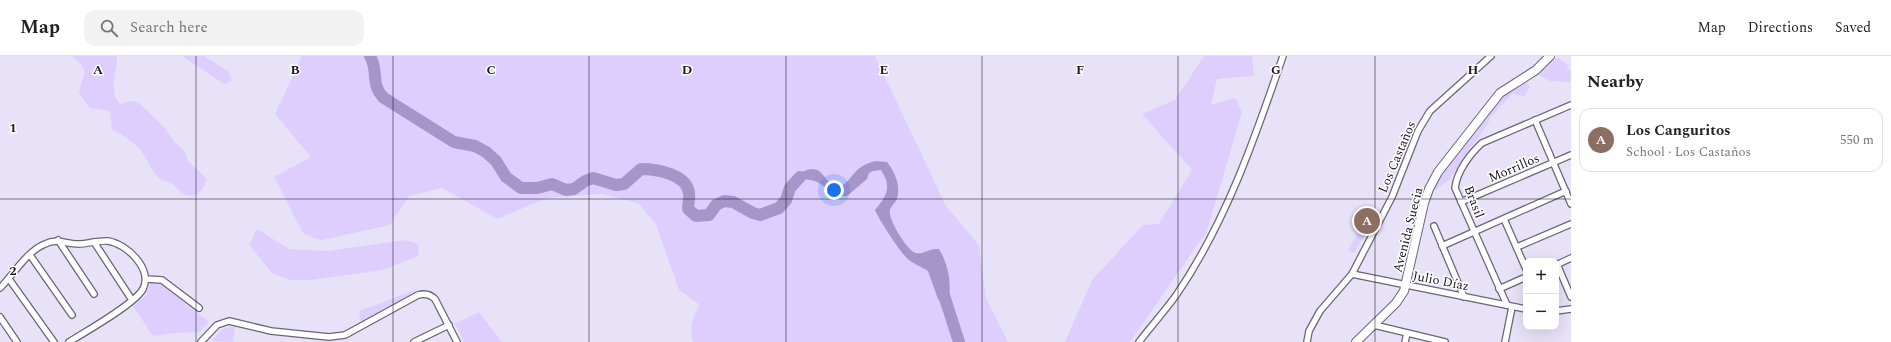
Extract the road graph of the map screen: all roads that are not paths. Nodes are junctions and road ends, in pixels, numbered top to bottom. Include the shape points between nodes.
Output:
1 (1283, 56) edge
2 (1491, 56) edge
3 (1550, 56) edge
4 (1571, 105) edge
5 (1535, 120) junction
6 (1571, 155) edge
7 (1553, 162) junction
8 (1566, 191) junction
9 (1461, 202) junction
10 (1571, 204) edge
11 (1504, 219) junction
12 (1571, 224) edge
13 (1434, 226) dead end
14 (1474, 232) junction
15 (58, 240) junction
16 (94, 242) junction
17 (1442, 246) junction
18 (1517, 247) junction
19 (30, 255) junction
20 (1571, 258) edge
21 (1523, 262) edge
22 (1559, 263) edge
23 (1559, 271) edge
24 (1352, 274) junction
25 (9, 279) junction
26 (1523, 279) edge
27 (146, 280) junction
28 (1406, 286) junction
29 (0, 288) edge
30 (1499, 289) junction
31 (94, 294) dead end
32 (1464, 297) junction
33 (1571, 297) edge
34 (132, 300) junction
35 (1509, 306) junction
36 (199, 308) dead end
37 (1523, 308) edge
38 (1571, 309) edge
39 (1559, 311) edge
40 (72, 315) dead end
41 (0, 317) edge
42 (449, 325) junction
43 (1374, 325) junction
44 (1407, 333) junction
45 (17, 342) edge
46 (54, 342) edge
47 (69, 342) edge
48 (201, 342) edge
49 (416, 342) edge
50 (457, 342) edge
51 (1139, 342) edge
52 (1306, 342) edge
53 (1356, 342) edge
54 (1405, 342) edge
55 (1445, 342) edge
56 (1505, 342) edge

1 - 51 street via 1235,187 1204,248 1176,294
2 - 24 street, Los Castaños via 1430,111 1418,131 1392,197
3 - 28 main road, Avenida Suecia via 1536,70 1500,93 1438,172 1424,203
4 - 5 street, Brasil
5 - 7 street
5 - 9 street, Brasil via 1482,143 1474,150 1456,178 1455,188
6 - 7 street, Morrillos
7 - 8 street
7 - 9 street, Morrillos
8 - 10 street
8 - 11 street
9 - 14 street, Brasil
11 - 14 street
11 - 18 street
12 - 18 street
13 - 17 street
14 - 17 street
14 - 30 street, Brasil
15 - 16 street via 76,244
15 - 19 street via 40,246
15 - 31 street
16 - 27 street via 109,242 122,247 143,267
16 - 34 street
17 - 32 street
18 - 21 street
19 - 25 street
19 - 40 street
20 - 22 street
23 - 33 street
24 - 28 street, Julio Díaz
24 - 52 street, Los Castaños via 1320,311
25 - 29 street
25 - 46 street
26 - 30 street
27 - 34 street via 140,293
27 - 36 street via 162,280
28 - 32 street, Julio Díaz
28 - 43 main road, Avenida Suecia via 1399,300
30 - 35 street, Brasil
32 - 35 street, Julio Díaz
34 - 47 street
35 - 37 street, Julio Díaz
35 - 56 street
38 - 39 street
41 - 45 street
42 - 48 street via 435,299 424,294 345,336 329,337 271,330 229,321 217,325
42 - 49 street
42 - 50 street
43 - 44 street
43 - 53 main road, Avenida Suecia
44 - 54 street
44 - 55 street

